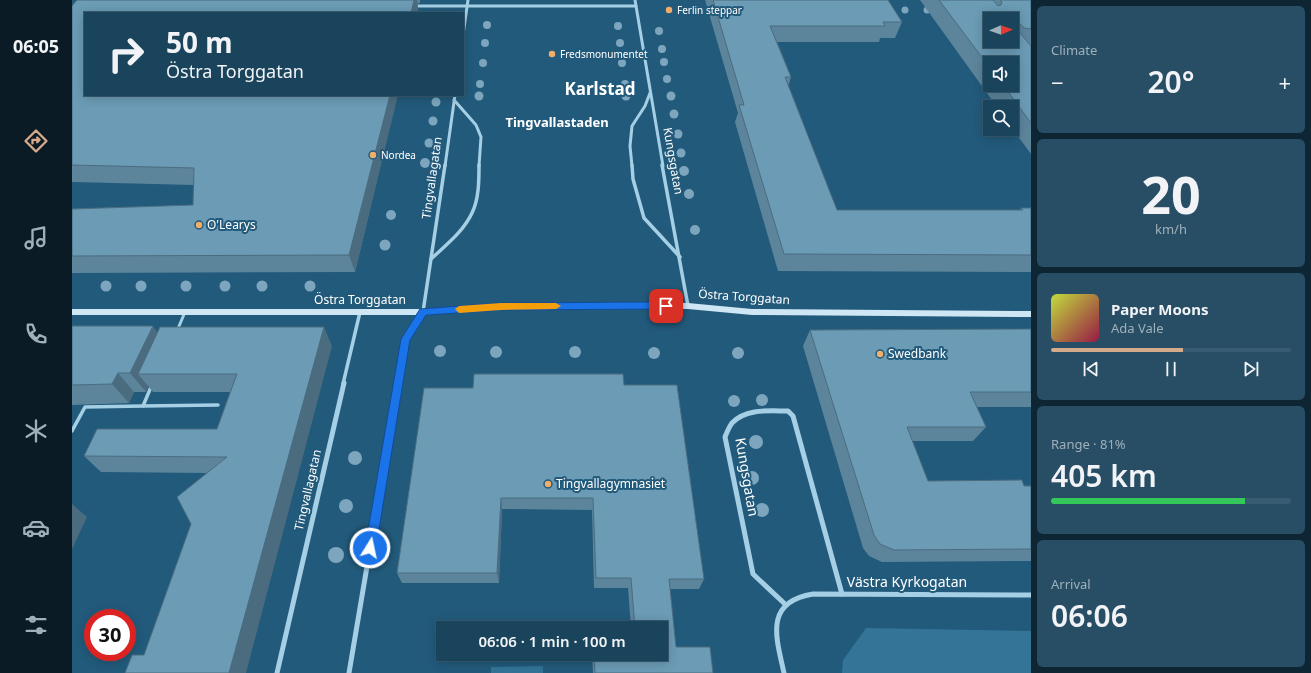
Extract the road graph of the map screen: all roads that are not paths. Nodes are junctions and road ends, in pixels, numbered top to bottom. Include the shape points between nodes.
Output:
1 (468, 0) edge
2 (635, 0) edge
3 (411, 6) edge
4 (467, 6) junction
5 (636, 6) junction
6 (464, 28) edge
7 (650, 92) junction
8 (455, 96) edge
9 (454, 100) junction
10 (680, 258) junction
11 (431, 259) junction
12 (688, 306) junction
13 (72, 312) edge
14 (185, 312) junction
15 (360, 312) junction
16 (423, 312) junction
17 (1031, 314) edge
18 (174, 338) edge
19 (152, 385) edge
20 (218, 404) dead end
21 (143, 406) junction
22 (72, 431) edge
23 (842, 594) junction
24 (1031, 595) edge
25 (786, 605) junction
26 (277, 673) edge
27 (349, 673) edge
28 (784, 673) edge

1 - 4 street
2 - 5 street, Kungsgatan
3 - 4 street
4 - 5 street
4 - 6 street
5 - 7 street, Kungsgatan
7 - 10 street, Kungsgatan
7 - 10 street via 645,106 632,126 630,146 633,179 644,218
8 - 9 street, Tingvallagatan
9 - 11 street, Tingvallagatan
9 - 11 street via 476,125 481,136 478,190 472,213 465,224
10 - 12 street, Kungsgatan
11 - 16 street, Tingvallagatan
12 - 16 street, Östra Torggatan via 501,307
12 - 17 street, Östra Torggatan via 752,312
13 - 14 street, Östra Torggatan
14 - 15 street, Östra Torggatan
14 - 18 lane
15 - 16 street, Östra Torggatan
15 - 26 street, Tingvallagatan
16 - 27 street, Tingvallagatan via 406,339
19 - 21 lane
20 - 21 lane
21 - 22 lane via 84,407
23 - 24 street, Västra Kyrkogatan
23 - 25 street, Västra Kyrkogatan via 795,597
23 - 25 street, Kungsgatan via 794,416 788,411 752,412 740,415 731,424 725,437 753,574
25 - 28 street via 778,616 775,630

